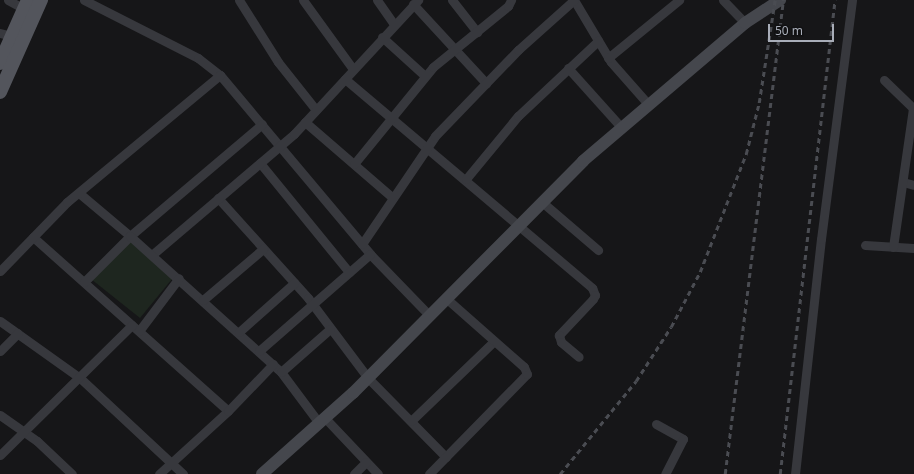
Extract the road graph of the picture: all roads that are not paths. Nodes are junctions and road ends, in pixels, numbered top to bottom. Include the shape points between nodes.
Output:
1 (8, 0) edge
2 (41, 0) edge
3 (84, 0) edge
4 (239, 0) edge
5 (303, 0) edge
6 (377, 0) edge
7 (452, 0) edge
8 (511, 0) edge
9 (574, 0) edge
10 (679, 0) edge
11 (723, 0) edge
12 (780, 0) edge
13 (852, 0) edge
14 (416, 2) edge
15 (29, 8) edge
16 (745, 23) junction
17 (394, 24) junction
18 (477, 32) junction
19 (6, 35) edge
20 (382, 36) junction
21 (598, 41) junction
22 (454, 49) junction
23 (608, 58) junction
24 (0, 63) edge
25 (568, 68) junction
26 (353, 69) junction
27 (220, 75) junction
28 (425, 76) junction
29 (345, 79) junction
30 (884, 80) dead end
31 (486, 83) junction
32 (0, 92) edge
33 (648, 104) junction
34 (914, 109) edge
35 (316, 110) junction
36 (392, 115) junction
37 (304, 122) junction
38 (262, 124) junction
39 (621, 127) junction
40 (280, 146) junction
41 (427, 147) junction
42 (260, 163) junction
43 (354, 164) junction
44 (466, 179) junction
45 (903, 182) junction
46 (914, 185) edge
47 (79, 193) junction
48 (218, 198) junction
49 (393, 198) junction
50 (542, 202) junction
51 (520, 224) junction
52 (130, 236) junction
53 (33, 237) junction
54 (362, 244) junction
55 (865, 245) dead end
56 (893, 247) junction
57 (914, 248) edge
58 (264, 249) junction
59 (598, 250) dead end
60 (153, 254) junction
61 (370, 254) junction
62 (0, 271) edge
63 (349, 272) junction
64 (179, 278) junction
65 (84, 282) junction
66 (294, 283) junction
67 (447, 299) junction
68 (203, 300) junction
69 (312, 305) junction
70 (430, 316) junction
71 (0, 321) edge
72 (135, 328) junction
73 (330, 329) junction
74 (239, 332) junction
75 (18, 333) junction
76 (494, 341) junction
77 (0, 351) edge
78 (259, 351) junction
79 (579, 357) dead end
80 (272, 364) junction
81 (281, 372) junction
82 (80, 378) junction
83 (368, 378) junction
84 (228, 411) junction
85 (0, 415) edge
86 (322, 421) junction
87 (411, 421) junction
88 (656, 424) dead end
89 (24, 430) junction
90 (0, 455) edge
91 (446, 457) junction
92 (366, 462) junction
93 (172, 464) junction
94 (72, 474) edge
95 (159, 474) edge
96 (183, 474) edge
97 (262, 474) edge
98 (354, 474) edge
99 (378, 474) edge
100 (429, 474) edge
101 (665, 474) edge
102 (795, 474) edge

1 - 15 street
2 - 15 main road
3 - 27 street via 198,58
4 - 35 street via 278,62
5 - 26 street
6 - 17 street
7 - 18 street
8 - 18 street
9 - 21 street
9 - 31 street
10 - 23 street
11 - 16 street
12 - 16 street
13 - 102 street
14 - 17 street
14 - 22 street
15 - 19 main road
15 - 32 main road
16 - 33 street
17 - 20 street
18 - 22 street
19 - 24 main road
20 - 26 street
20 - 28 street
21 - 23 street
21 - 25 street
22 - 28 street
22 - 31 street
23 - 33 street
25 - 39 street
25 - 44 street via 518,116
26 - 29 street
27 - 38 street
27 - 47 street
28 - 36 street
29 - 35 street
29 - 36 street
30 - 34 street
31 - 41 street
33 - 39 street
34 - 45 street
35 - 37 street
36 - 41 street
36 - 43 street
37 - 40 street
37 - 43 street
38 - 40 street
38 - 52 street
39 - 50 street
40 - 42 street
40 - 54 street
41 - 44 street
41 - 49 street
42 - 48 street
42 - 63 street
43 - 49 street
44 - 51 street
45 - 46 street
45 - 56 street
47 - 52 street
47 - 53 street
48 - 58 street
48 - 60 street
49 - 54 street
50 - 51 street
50 - 59 street
51 - 67 street
51 - 79 street via 594,291 593,299 559,335 561,342
52 - 60 street
52 - 65 street
53 - 62 street
53 - 65 street
54 - 61 street
55 - 56 street
56 - 57 street
58 - 66 street
58 - 68 street
60 - 64 street
61 - 63 street
61 - 70 street
63 - 69 street
64 - 68 street
64 - 72 street
65 - 72 street
66 - 69 street
66 - 74 street
67 - 70 street
67 - 76 street
68 - 74 street
69 - 73 street
69 - 78 street
70 - 83 street
71 - 75 street
72 - 82 street
72 - 84 street
73 - 81 street
73 - 83 street
74 - 78 street
75 - 77 street
75 - 82 street
76 - 87 street
76 - 91 street via 524,367 526,377
78 - 80 street
80 - 81 street
80 - 84 street
81 - 86 street
82 - 89 street
82 - 93 street
83 - 86 street
83 - 87 street
84 - 93 street
85 - 89 street
86 - 92 street
86 - 97 street
87 - 91 street
88 - 101 street via 683,439
89 - 90 street
89 - 94 street
91 - 100 street
92 - 98 street
92 - 99 street
93 - 95 street
93 - 96 street

